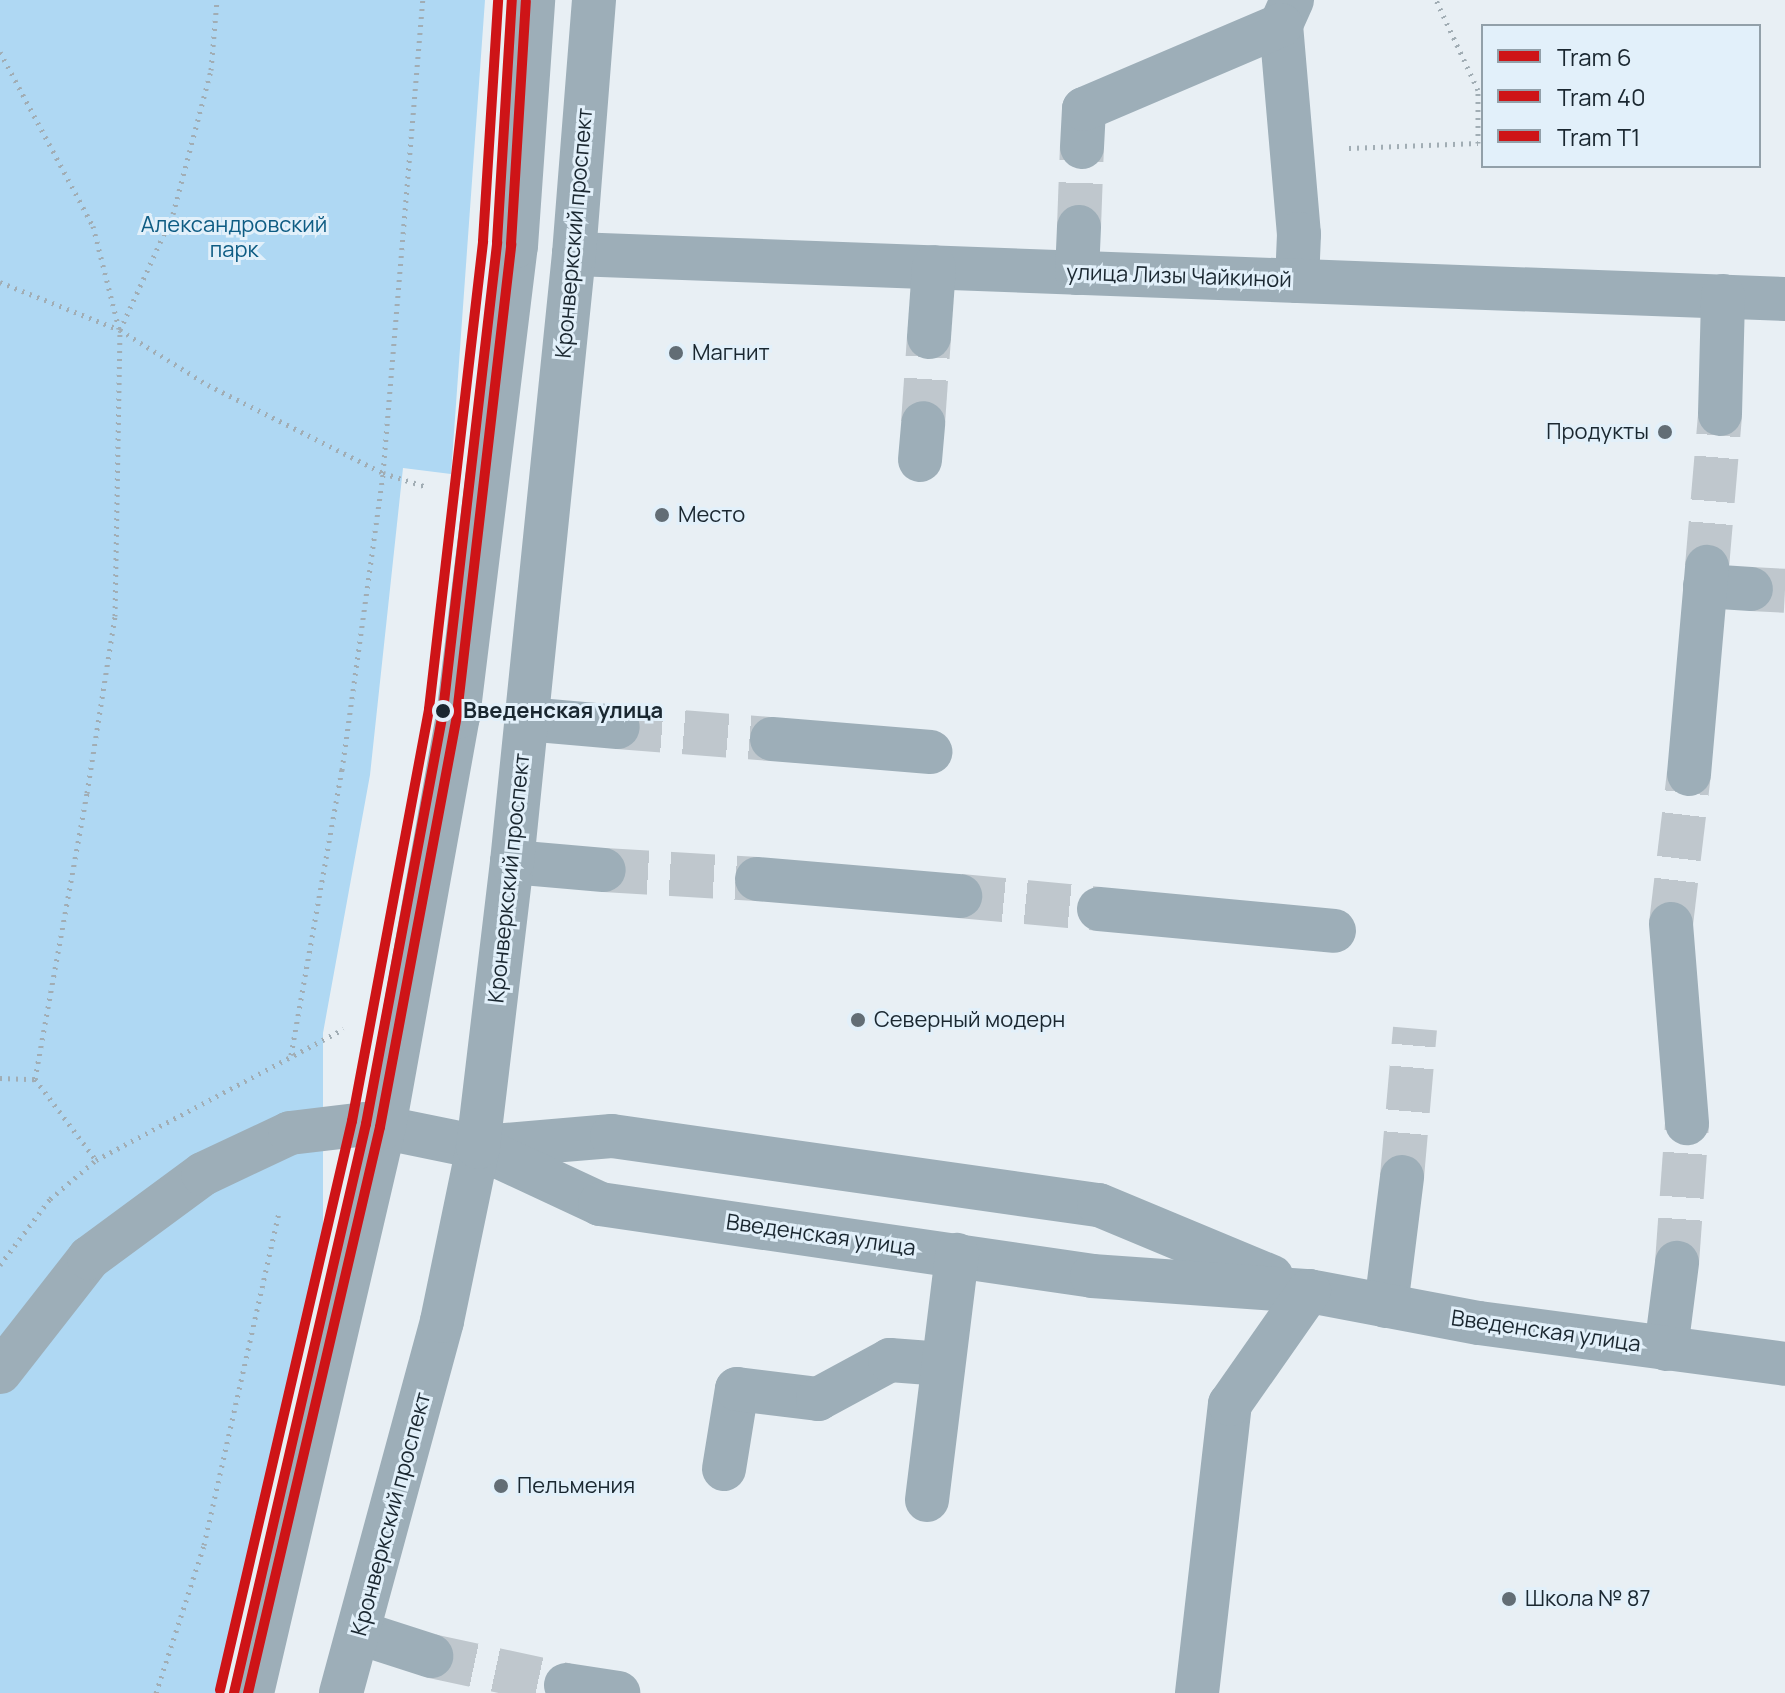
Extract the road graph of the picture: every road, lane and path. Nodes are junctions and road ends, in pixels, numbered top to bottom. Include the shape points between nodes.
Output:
1 (217, 0) edge
2 (423, 0) edge
3 (533, 0) edge
4 (1436, 0) edge
5 (596, 1) edge
6 (1287, 12) edge
7 (0, 52) edge
8 (1082, 147) tunnel mouth
9 (1292, 151) junction
10 (1079, 227) tunnel mouth
11 (574, 254) junction
12 (934, 267) junction
13 (1077, 273) junction
14 (1297, 281) junction
15 (0, 282) edge
16 (1723, 296) junction
17 (1785, 299) edge
18 (120, 330) junction
19 (929, 337) tunnel mouth
20 (1720, 414) tunnel mouth
21 (383, 473) junction
22 (439, 491) dead end
23 (1751, 589) tunnel mouth
24 (526, 719) junction
25 (618, 727) tunnel mouth
26 (772, 739) tunnel mouth
27 (930, 752) dead end
28 (1689, 774) tunnel mouth
29 (512, 862) junction
30 (604, 870) tunnel mouth
31 (757, 879) tunnel mouth
32 (960, 896) tunnel mouth
33 (1099, 909) tunnel mouth
34 (1671, 924) tunnel mouth
35 (1334, 931) dead end
36 (291, 1055) dead end
37 (0, 1078) edge
38 (35, 1079) junction
39 (1687, 1123) tunnel mouth
40 (384, 1127) junction
41 (478, 1147) junction
42 (96, 1160) dead end
43 (1402, 1177) tunnel mouth
44 (279, 1212) dead end
45 (957, 1255) junction
46 (1677, 1263) tunnel mouth
47 (1309, 1291) junction
48 (1386, 1306) junction
49 (1666, 1349) junction
50 (943, 1364) junction
51 (1785, 1364) edge
52 (0, 1372) edge
53 (724, 1469) dead end
54 (927, 1500) dead end
55 (360, 1633) junction
56 (431, 1656) tunnel mouth
57 (566, 1685) dead end
58 (156, 1693) edge
59 (252, 1693) edge
60 (341, 1693) edge
61 (618, 1693) edge
62 (1197, 1693) edge

1 - 18 path via 211,70 173,214
2 - 21 path
3 - 40 street via 516,246 458,717
4 - 9 path via 1478,90 1478,143
5 - 11 street, Кронверкский проспект
6 - 8 street via 1084,109
6 - 9 street
7 - 18 path via 93,226
9 - 14 street
10 - 13 street
11 - 12 street, улица Лизы Чайкиной
11 - 24 street, Кронверкский проспект
12 - 13 street, улица Лизы Чайкиной
12 - 19 street
13 - 14 street, улица Лизы Чайкиной
14 - 16 street, улица Лизы Чайкиной
15 - 18 path
16 - 17 street, улица Лизы Чайкиной
16 - 20 street
18 - 21 path via 208,385
18 - 38 path via 115,616
21 - 22 path
21 - 36 path via 342,770
23 - 28 street via 1706,576
24 - 25 street
24 - 29 street, Кронверкский проспект
26 - 27 street
29 - 30 street
29 - 41 street, Кронверкский проспект
31 - 32 street
33 - 35 street
34 - 39 street
37 - 38 path
38 - 42 path
40 - 41 street
40 - 52 street via 366,1124 290,1133 203,1174 89,1258
40 - 59 street
41 - 45 street, Введенская улица via 600,1204
41 - 47 street, Введенская улица via 612,1136 1099,1205
41 - 55 street, Кронверкский проспект via 452,1277
43 - 48 street
44 - 58 path via 204,1545
45 - 47 street, Введенская улица via 1092,1276
45 - 50 street
46 - 49 street
47 - 48 street, Введенская улица
47 - 62 street via 1230,1404
48 - 49 street, Введенская улица
49 - 51 street, Введенская улица
50 - 53 street via 890,1360 818,1399 737,1389
50 - 54 street
55 - 56 street
55 - 60 street, Кронверкский проспект
57 - 61 street

